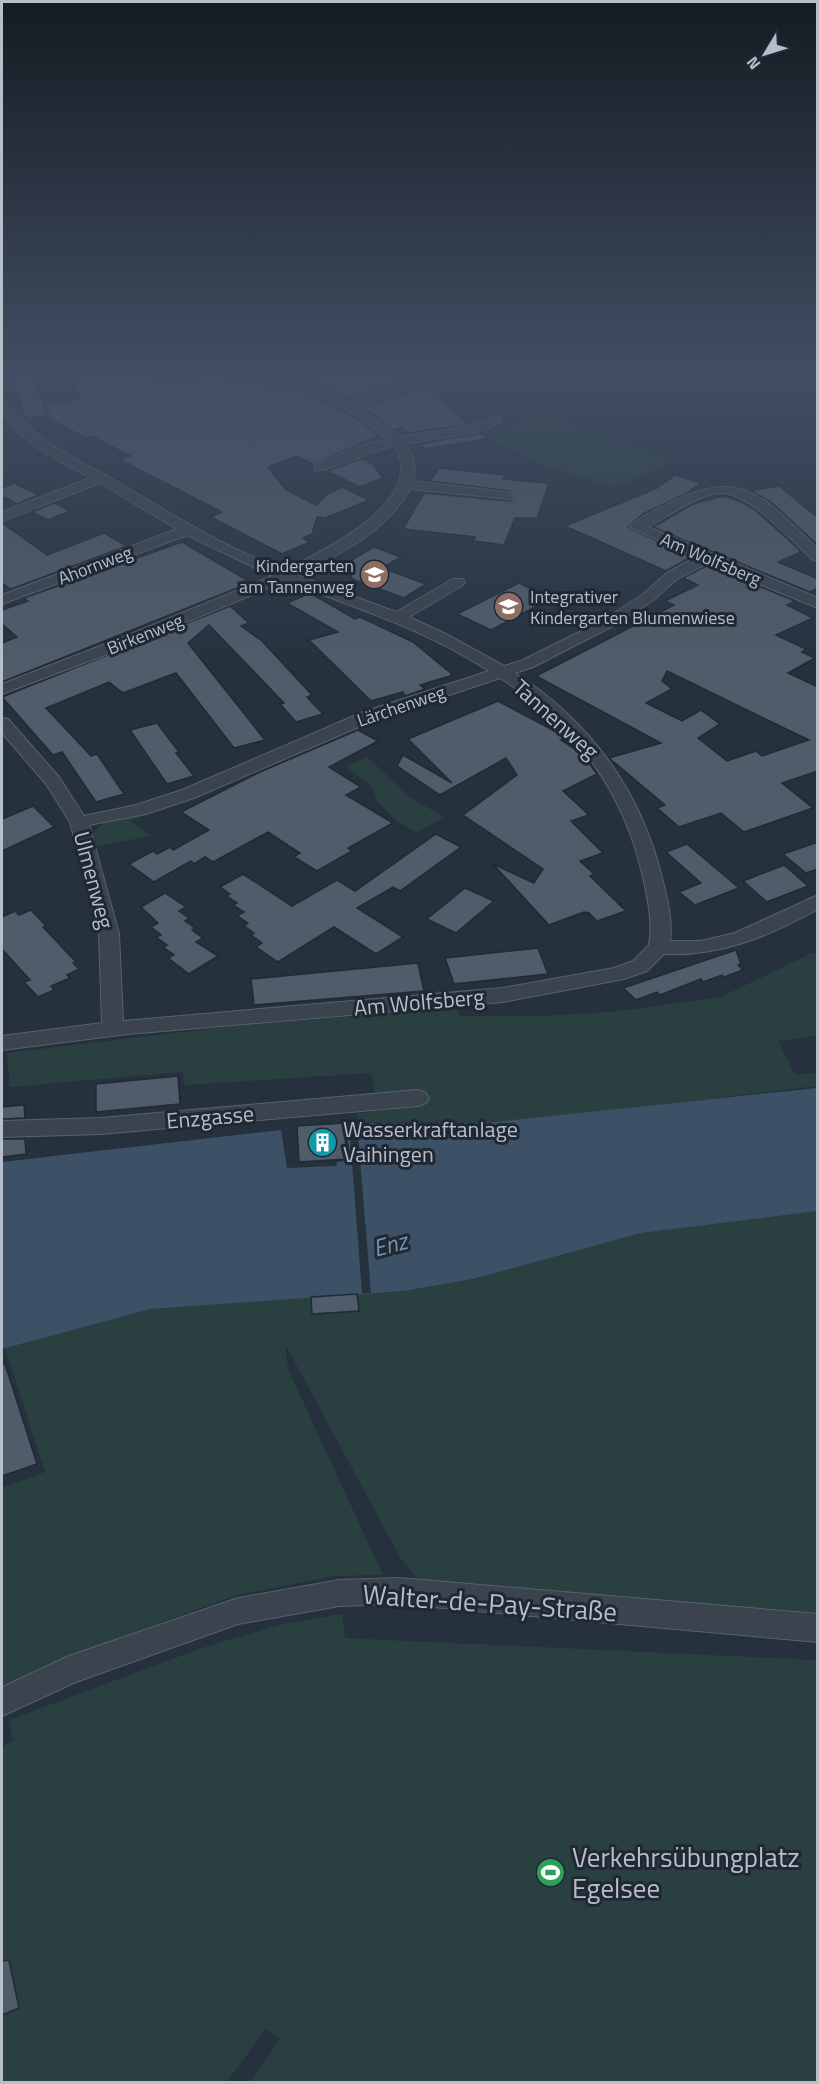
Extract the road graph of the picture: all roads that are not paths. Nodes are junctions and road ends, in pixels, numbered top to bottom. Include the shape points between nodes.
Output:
1 (92, 472) edge
2 (409, 472) edge
3 (101, 478) junction
4 (405, 484) junction
5 (505, 496) dead end
6 (2, 517) edge
7 (189, 529) junction
8 (708, 557) junction
9 (818, 557) edge
10 (286, 575) junction
11 (458, 582) dead end
12 (2, 600) edge
13 (818, 604) edge
14 (398, 617) junction
15 (503, 672) junction
16 (2, 689) edge
17 (2, 723) edge
18 (79, 822) junction
19 (818, 901) edge
20 (659, 947) junction
21 (113, 1028) junction
22 (2, 1043) edge
23 (418, 1098) dead end
24 (2, 1129) edge
25 (818, 1628) edge
26 (2, 1702) edge

1 - 3 street, Tannenweg
2 - 4 street
3 - 6 street
3 - 7 street, Tannenweg
4 - 5 street
4 - 10 street, Birkenweg via 393,504 366,529
7 - 10 street, Tannenweg
7 - 12 street, Ahornweg
8 - 9 street, Am Wolfsberg via 637,527 710,490 731,488 748,496
8 - 13 street, Am Wolfsberg
8 - 15 street, Lärchenweg via 672,576 608,623 565,647
10 - 14 street, Tannenweg
10 - 16 street, Birkenweg
11 - 14 street
14 - 15 street, Tannenweg
15 - 18 street, Lärchenweg via 369,716 188,794 140,810
15 - 20 street, Tannenweg via 572,727 611,772 626,797 645,844 658,901 662,937
17 - 18 street, Ulmenweg via 53,781
18 - 21 street, Ulmenweg via 109,934
19 - 20 street via 791,917 707,947 682,951
20 - 21 street, Am Wolfsberg via 640,966 617,974 503,995
21 - 22 street, Am Wolfsberg
23 - 24 street, Enzgasse via 101,1126
25 - 26 street, Walter-de-Pay-Straße via 399,1591 339,1593 238,1611 69,1670

